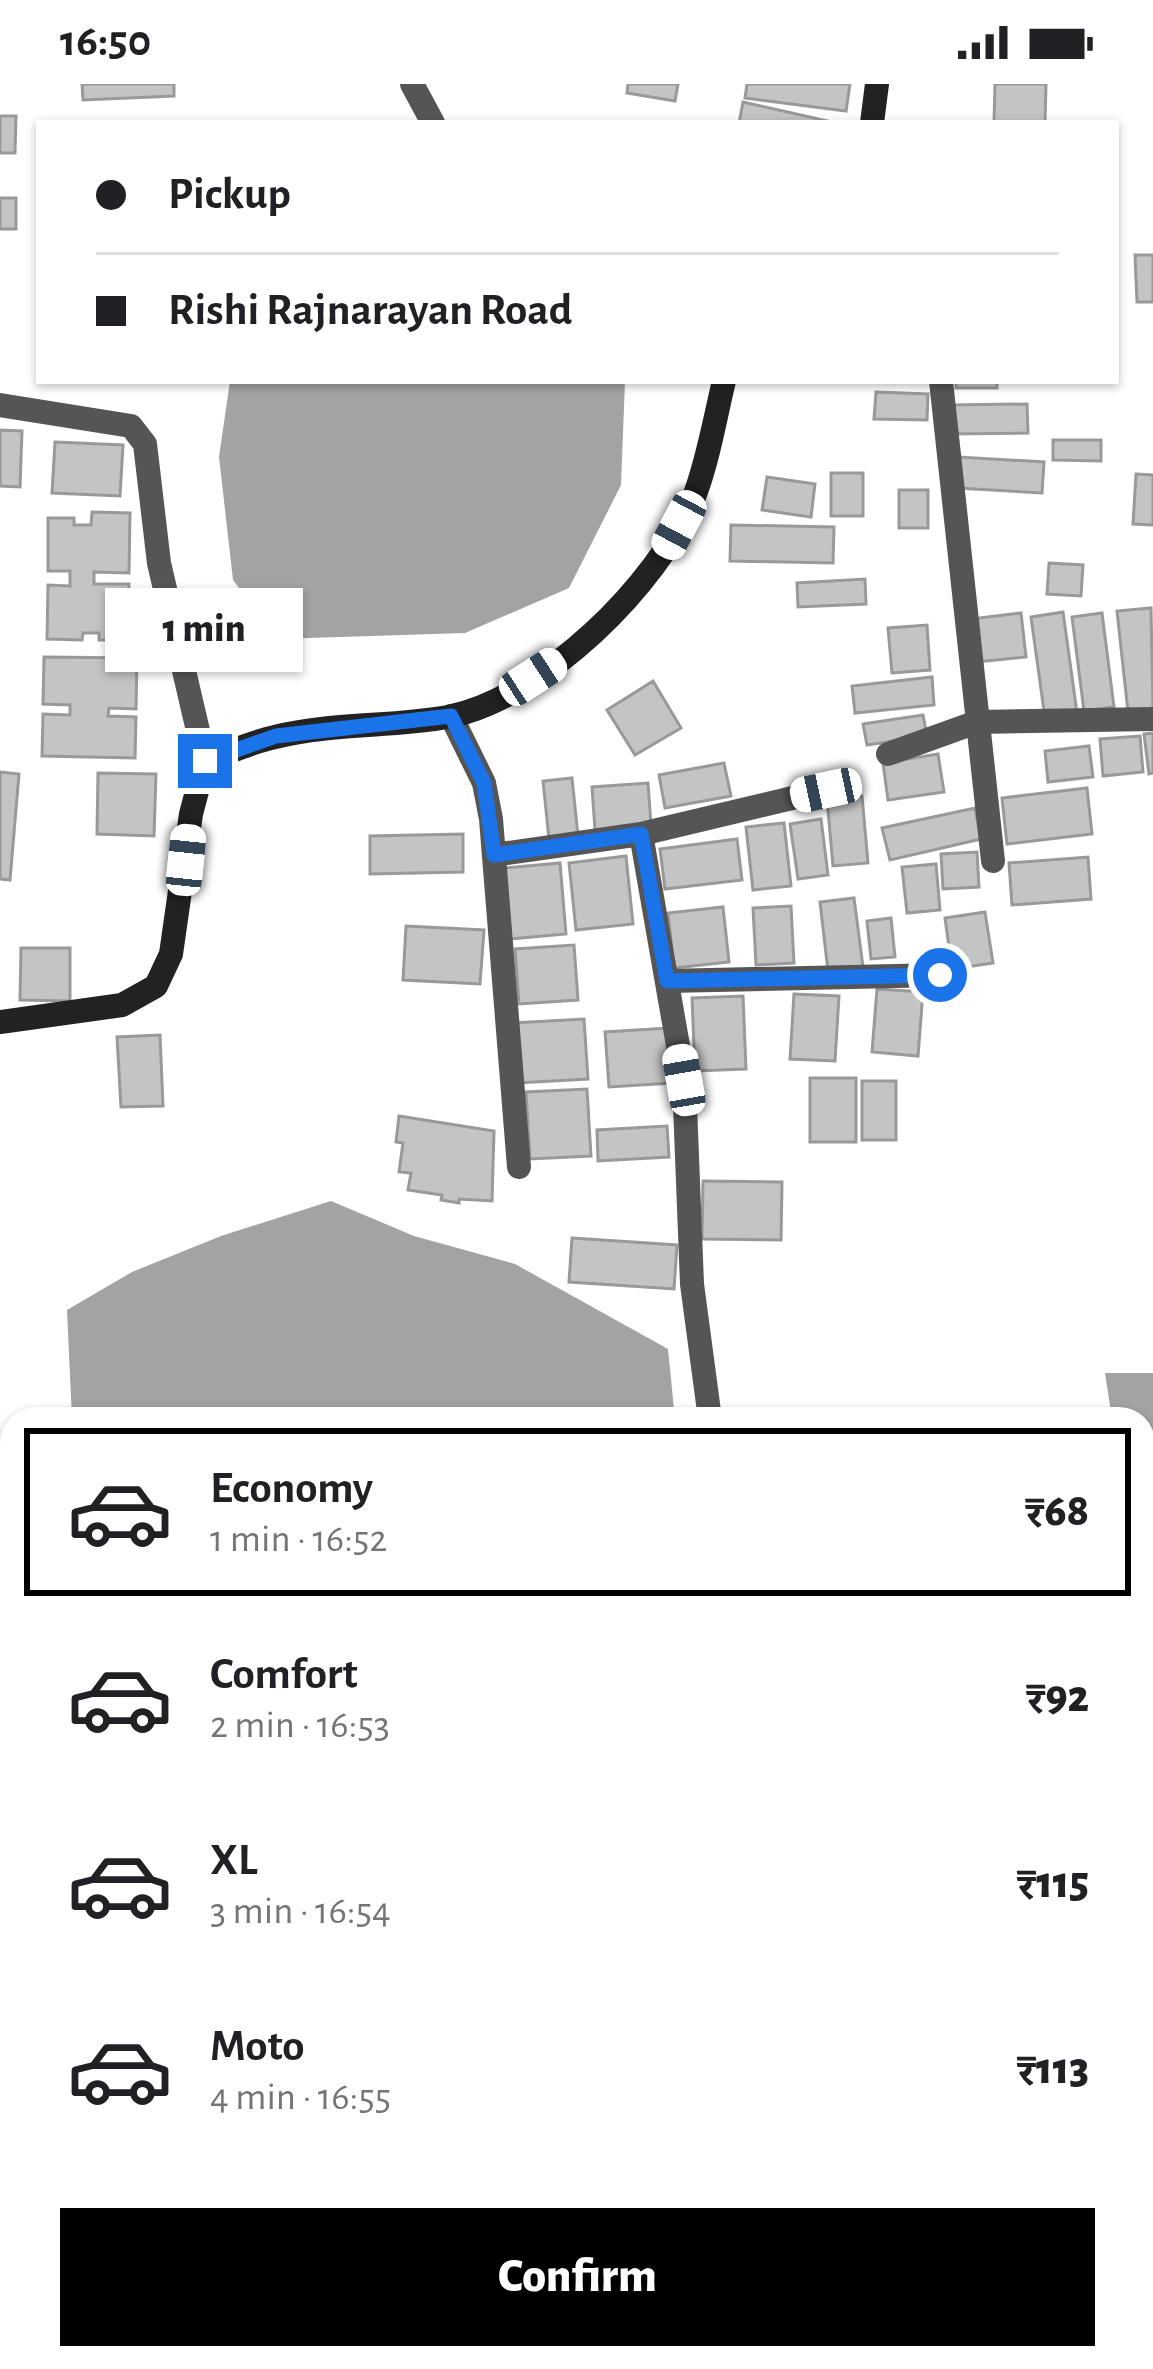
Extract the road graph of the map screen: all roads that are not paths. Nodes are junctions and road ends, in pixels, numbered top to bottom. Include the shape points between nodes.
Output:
1 (412, 84) edge
2 (877, 84) edge
3 (431, 120) edge
4 (872, 120) edge
5 (723, 384) edge
6 (941, 384) edge
7 (0, 405) edge
8 (451, 716) junction
9 (1153, 719) edge
10 (977, 722) junction
11 (888, 754) dead end
12 (205, 761) junction
13 (826, 790) dead end
14 (641, 834) junction
15 (494, 855) junction
16 (993, 861) dead end
17 (940, 975) dead end
18 (667, 981) junction
19 (0, 1022) edge
20 (519, 1167) dead end
21 (708, 1407) edge

1 - 3 street
2 - 4 main road
5 - 8 main road via 694,496 623,605 500,699
6 - 10 street
7 - 12 street via 131,427 145,444 159,562
8 - 12 main road via 276,736
8 - 15 street via 484,783
9 - 10 street
10 - 11 street
10 - 16 street
12 - 19 main road via 171,954 156,986 122,1005
13 - 14 street
14 - 15 street
14 - 18 street
15 - 20 street
17 - 18 street
18 - 21 street via 684,1080 692,1284

